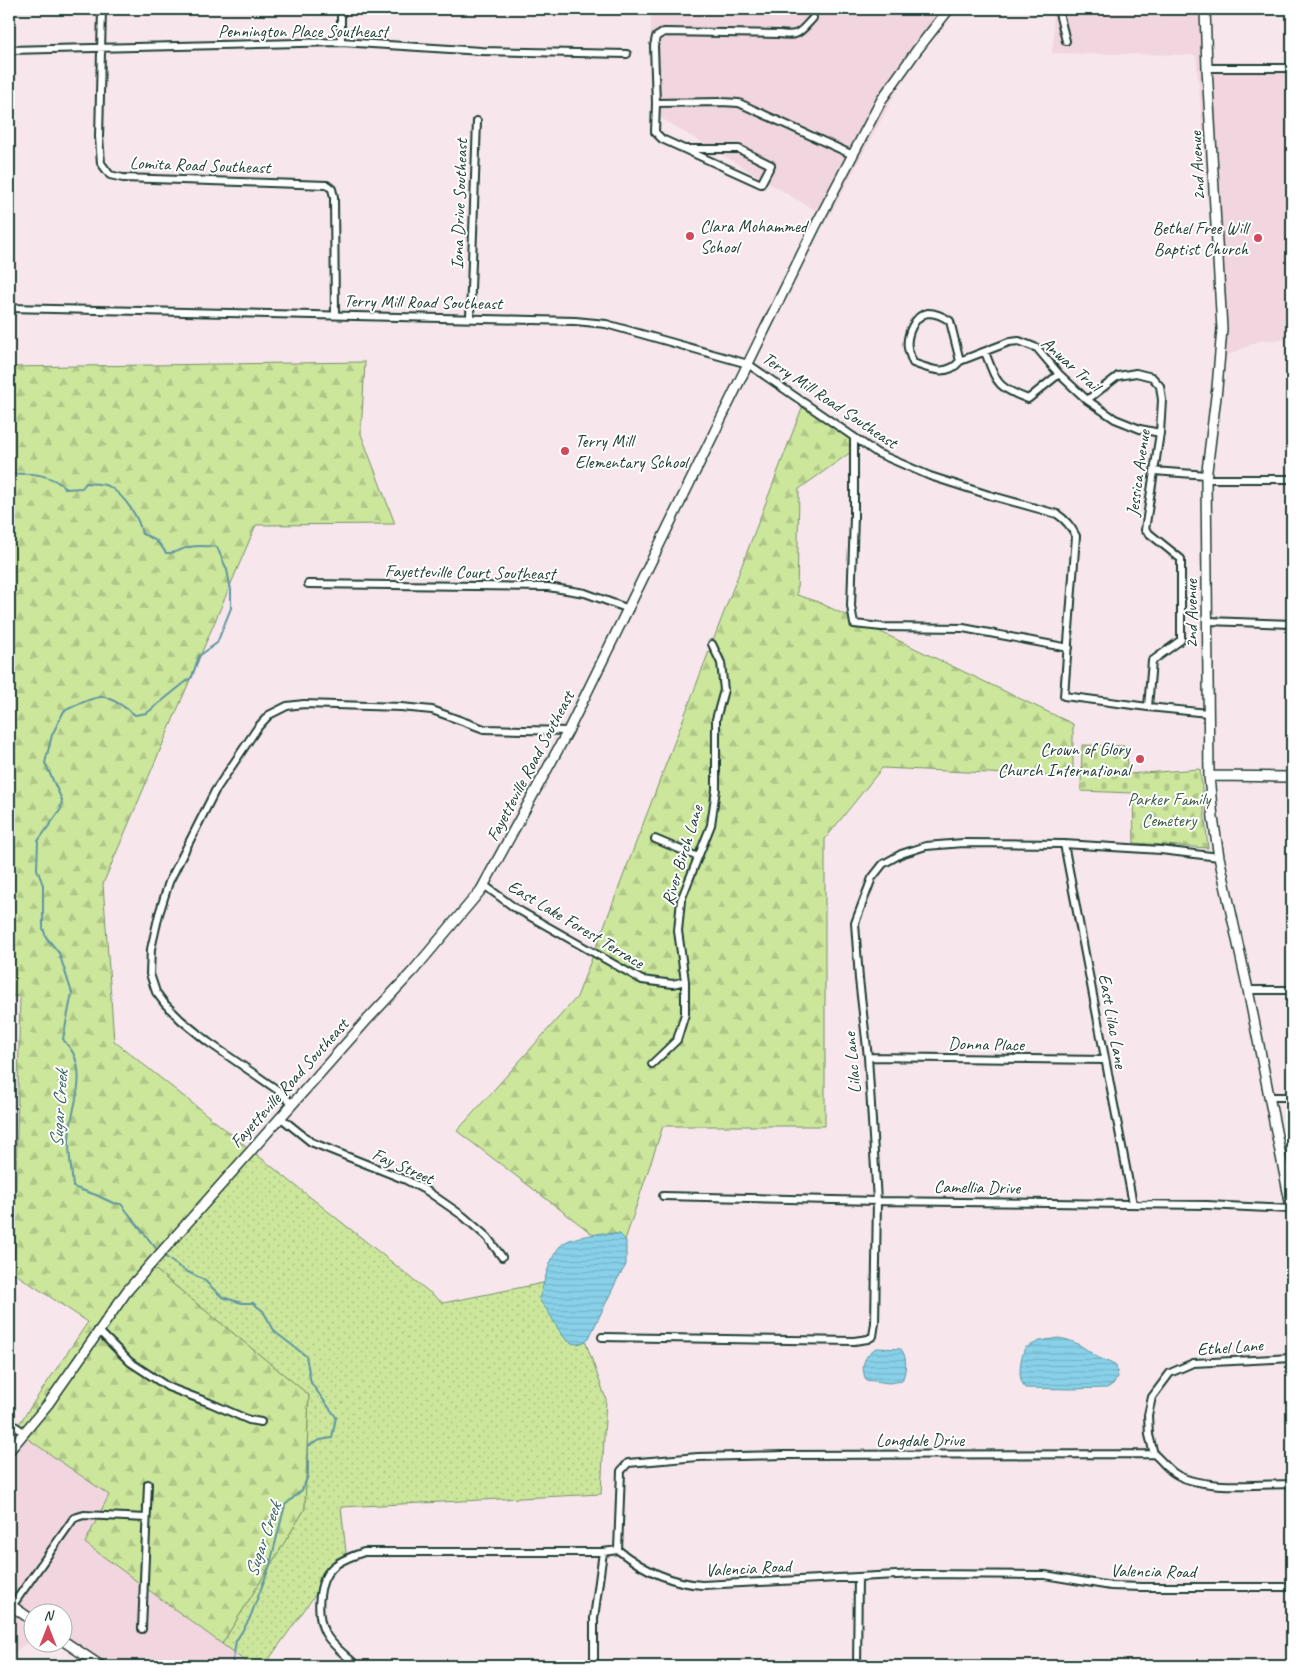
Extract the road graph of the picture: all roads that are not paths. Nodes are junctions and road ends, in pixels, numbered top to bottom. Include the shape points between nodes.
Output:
1 (102, 9) edge
2 (341, 9) edge
3 (949, 9) edge
4 (1058, 9) edge
5 (1205, 9) edge
6 (814, 18) dead end
7 (341, 42) junction
8 (1066, 42) dead end
9 (101, 48) junction
10 (9, 50) edge
11 (627, 54) dead end
12 (1207, 68) junction
13 (1285, 68) dead end
14 (656, 103) junction
15 (477, 121) dead end
16 (685, 149) junction
17 (853, 155) junction
18 (9, 308) edge
19 (335, 314) junction
20 (470, 318) junction
21 (985, 352) junction
22 (960, 361) junction
23 (748, 364) junction
24 (1059, 374) junction
25 (1087, 400) junction
26 (1160, 433) junction
27 (854, 436) junction
28 (1154, 471) junction
29 (1206, 477) junction
30 (1292, 479) edge
31 (308, 584) dead end
32 (629, 609) junction
33 (1207, 621) junction
34 (1292, 624) edge
35 (712, 644) dead end
36 (1069, 648) junction
37 (1148, 707) junction
38 (1208, 714) junction
39 (568, 731) junction
40 (1209, 776) junction
41 (1292, 778) edge
42 (655, 839) dead end
43 (1064, 844) junction
44 (698, 857) junction
45 (1219, 857) junction
46 (484, 885) junction
47 (685, 981) junction
48 (1248, 990) junction
49 (1292, 990) edge
50 (868, 1058) junction
51 (1104, 1060) junction
52 (652, 1064) dead end
53 (1270, 1097) junction
54 (1292, 1097) edge
55 (292, 1104) junction
56 (280, 1117) junction
57 (1290, 1190) edge
58 (662, 1196) dead end
59 (876, 1201) junction
60 (1133, 1204) junction
61 (1292, 1210) edge
62 (502, 1257) dead end
63 (98, 1330) junction
64 (602, 1337) dead end
65 (1292, 1358) edge
66 (9, 1422) edge
67 (261, 1422) dead end
68 (25, 1433) junction
69 (9, 1451) edge
70 (1154, 1454) junction
71 (148, 1484) dead end
72 (1292, 1484) edge
73 (146, 1518) junction
74 (618, 1550) junction
75 (603, 1552) junction
76 (858, 1577) junction
77 (1292, 1587) edge
78 (10, 1605) edge
79 (22, 1613) edge
80 (142, 1629) dead end
81 (72, 1647) edge
82 (101, 1666) edge
83 (357, 1666) edge
84 (594, 1666) edge
85 (857, 1666) edge

1 - 9 street, Lomita Road Southeast
2 - 7 street
3 - 17 street, Fayetteville Road Southeast via 882,100
4 - 8 street
5 - 12 street, 2nd Avenue
6 - 14 street via 793,36 664,32 656,37 654,46
7 - 9 street, Pennington Place Southeast
7 - 11 street, Pennington Place Southeast via 480,51
9 - 10 street, Pennington Place Southeast
9 - 19 street, Lomita Road Southeast via 99,137 101,163 110,174 123,178 314,184 332,189
12 - 13 street
12 - 29 street, 2nd Avenue via 1222,328
14 - 16 street via 655,132 662,139
14 - 17 street via 739,103
15 - 20 street, Iona Drive Southeast
16 - 16 street via 762,184 771,165 739,149
17 - 23 street, Fayetteville Road Southeast
18 - 19 street, Terry Mill Road Southeast
19 - 20 street, Terry Mill Road Southeast
20 - 23 street, Terry Mill Road Southeast via 606,324
21 - 22 street, Anwar Trail
21 - 24 street, Anwar Trail via 1019,340 1036,348
21 - 24 street via 1000,387 1028,398
22 - 22 street, Anwar Trail via 950,321 928,313 917,319 909,334 908,347 913,363 941,372
23 - 27 street, Terry Mill Road Southeast
23 - 32 street, Fayetteville Road Southeast
24 - 25 street, Anwar Trail
25 - 26 street, Anwar Trail via 1115,418 1140,429
25 - 26 street, Jessica Avenue via 1118,376 1136,373 1152,377 1160,386 1162,400
26 - 28 street, Jessica Avenue
27 - 36 street, Terry Mill Road Southeast via 878,453 930,476 1065,518 1076,536
27 - 36 street via 851,606 854,624 964,628
28 - 29 street
28 - 37 street, Jessica Avenue via 1145,530 1181,558 1181,640 1152,660
29 - 30 street
29 - 33 street, 2nd Avenue
31 - 32 street, Fayetteville Court Southeast via 548,587 585,593
32 - 39 street, Fayetteville Road Southeast
33 - 34 street
33 - 38 street, 2nd Avenue
35 - 44 street, River Birch Lane via 721,663 724,690 716,718 716,789 711,824
36 - 37 street, Terry Mill Road Southeast via 1064,696
37 - 38 street, Terry Mill Road Southeast
38 - 40 street, 2nd Avenue
39 - 46 street, Fayetteville Road Southeast
39 - 55 street via 484,729 432,710 304,704 287,706 269,715 258,727 215,791 170,882 151,949 150,974 156,992 181,1020 280,1090
40 - 41 street
40 - 45 street, 2nd Avenue
42 - 44 street
43 - 45 street, Lilac Lane
43 - 50 street, Lilac Lane via 926,846 882,864 872,878 855,923
43 - 51 street, East Lilac Lane
44 - 47 street, River Birch Lane via 680,900 678,931
45 - 48 street, 2nd Avenue
46 - 47 street, East Lake Forest Terrace via 515,908 642,980 673,984
46 - 55 street, Fayetteville Road Southeast via 414,972
47 - 52 street, River Birch Lane via 685,1014 677,1040
48 - 49 street
48 - 53 street, 2nd Avenue
50 - 51 street, Donna Place
50 - 59 street, Lilac Lane
51 - 60 street, East Lilac Lane
53 - 54 street
53 - 57 street, 2nd Avenue
55 - 56 street, Fayetteville Road Southeast
56 - 62 street, Fay Street via 311,1142 427,1191 487,1237
56 - 63 street, Fayetteville Road Southeast via 127,1291
57 - 61 street, 2nd Avenue
58 - 59 street, Camellia Drive
59 - 60 street, Camellia Drive
59 - 64 street, Lilac Lane via 875,1323 873,1336 868,1339
60 - 61 street, Camellia Drive via 1266,1206
63 - 67 street via 130,1362 168,1387
63 - 68 street, Fayetteville Road Southeast
65 - 70 street, Ethel Lane via 1193,1363 1170,1373 1152,1397 1148,1416
66 - 68 street
68 - 69 street, Fayetteville Road Southeast
70 - 72 street via 1175,1474 1195,1483
70 - 74 street, Longdale Drive via 774,1455 628,1463 620,1471
71 - 73 street
73 - 78 street via 84,1515 74,1518
73 - 80 street
74 - 75 street
74 - 76 street, Valencia Road via 630,1560 684,1584
75 - 83 street via 364,1552 346,1558 325,1578 320,1613 326,1634
75 - 84 street via 594,1618
76 - 77 street, Valencia Road via 1045,1574 1111,1586
76 - 85 street
78 - 79 street
81 - 82 street

